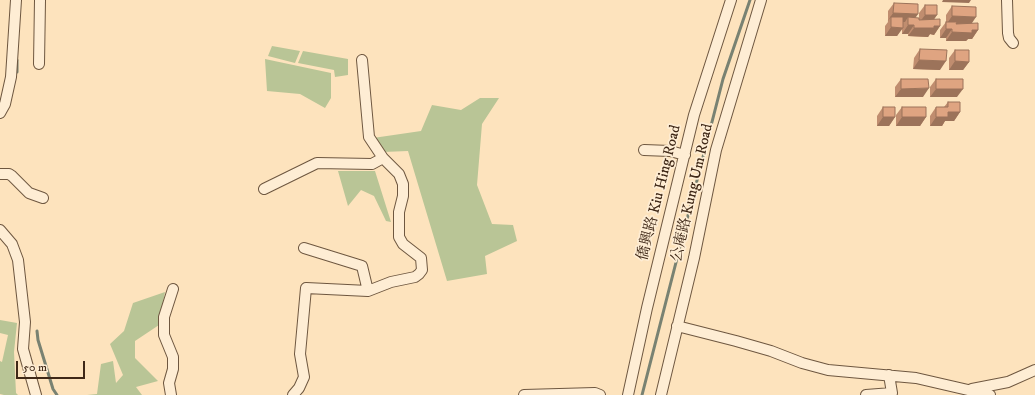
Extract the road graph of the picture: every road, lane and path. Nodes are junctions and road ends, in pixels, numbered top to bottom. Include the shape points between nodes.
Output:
1 (16, 0) edge
2 (40, 0) edge
3 (731, 0) edge
4 (761, 0) edge
5 (1007, 0) edge
6 (1013, 43) dead end
7 (362, 60) dead end
8 (39, 64) dead end
9 (0, 113) edge
10 (644, 150) dead end
11 (685, 155) junction
12 (383, 158) junction
13 (0, 174) edge
14 (264, 189) dead end
15 (43, 198) dead end
16 (0, 230) edge
17 (304, 248) dead end
18 (173, 289) dead end
19 (368, 291) junction
20 (677, 326) junction
21 (1035, 370) edge
22 (889, 375) junction
23 (965, 389) junction
24 (36, 395) edge
25 (171, 395) edge
26 (293, 395) edge
27 (524, 395) edge
28 (600, 395) edge
29 (628, 395) edge
30 (661, 395) edge
31 (866, 395) edge
32 (990, 395) edge

1 - 9 street via 12,77
2 - 8 street
3 - 11 street, 僑興路 Kiu Hing Road via 694,115
4 - 20 street, 公庵路 Kung Um Road via 716,150
5 - 6 street via 1008,33
7 - 12 street via 369,137
10 - 11 street via 670,151
11 - 29 street, 僑興路 Kiu Hing Road
12 - 14 street via 372,164 317,163
12 - 19 street via 399,174 403,184 399,236 403,244 421,258 422,270 415,277 391,282
13 - 15 street via 9,174 28,193
16 - 24 street via 12,244 18,260 25,322 23,349
17 - 19 street via 362,266
18 - 25 street via 164,317 164,335 173,357
19 - 26 street via 306,288 300,354 304,377
20 - 22 street via 771,351 828,370
20 - 30 street, 公庵路 Kung Um Road
21 - 23 street via 1008,382
22 - 23 street
22 - 31 street via 892,393
23 - 32 street
27 - 28 street

